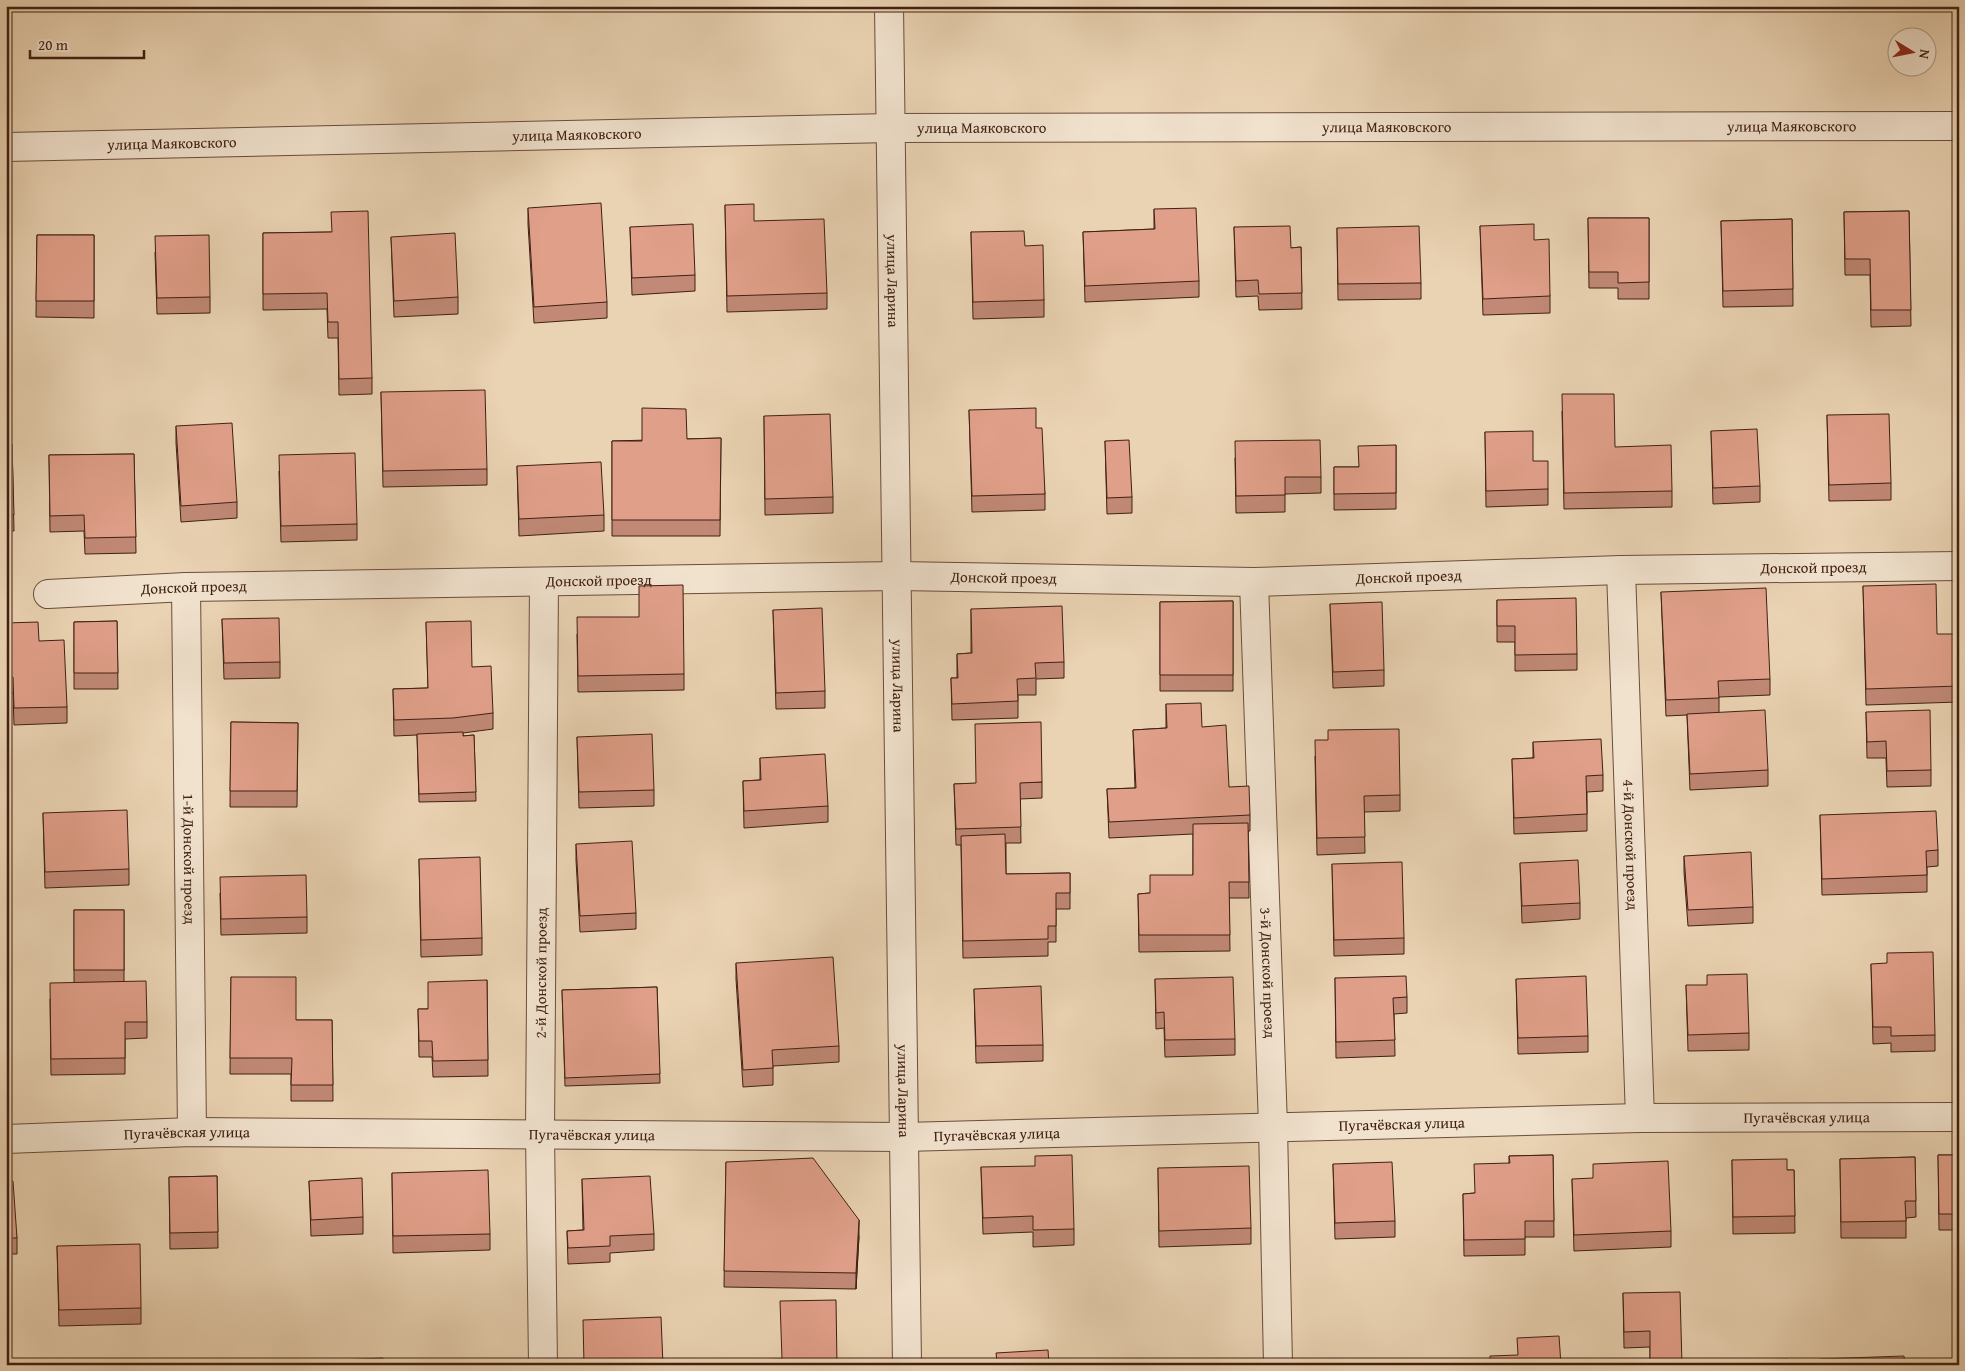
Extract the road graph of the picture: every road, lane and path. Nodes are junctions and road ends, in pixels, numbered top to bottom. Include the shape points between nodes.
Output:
1 (889, 6) edge
2 (1959, 126) edge
3 (891, 128) junction
4 (6, 148) edge
5 (1959, 566) edge
6 (1621, 570) junction
7 (897, 576) junction
8 (544, 582) junction
9 (1254, 582) junction
10 (186, 587) junction
11 (48, 594) dead end
12 (1959, 1117) edge
13 (1640, 1118) junction
14 (1273, 1126) junction
15 (192, 1132) junction
16 (540, 1134) junction
17 (904, 1137) junction
18 (6, 1139) edge
19 (544, 1365) edge
20 (908, 1365) edge
21 (1278, 1365) edge

1 - 3 street, улица Ларина
2 - 3 street, улица Маяковского
3 - 4 street, улица Маяковского
3 - 7 street, улица Ларина
5 - 6 street, Донской проезд
6 - 9 street, Донской проезд
6 - 13 street, 4-й Донской проезд
7 - 8 street, Донской проезд
7 - 9 street, Донской проезд
7 - 17 street, улица Ларина
8 - 10 street, Донской проезд
8 - 16 street, 2-й Донской проезд
9 - 14 street, 3-й Донской проезд
10 - 11 street, Донской проезд
10 - 15 street, 1-й Донской проезд
12 - 13 street, Пугачёвская улица
13 - 14 street, Пугачёвская улица
14 - 17 street, Пугачёвская улица
14 - 21 street, 3-й Донской проезд
15 - 16 street, Пугачёвская улица
15 - 18 street, Пугачёвская улица
16 - 17 street, Пугачёвская улица
16 - 19 street, 2-й Донской проезд
17 - 20 street, улица Ларина

